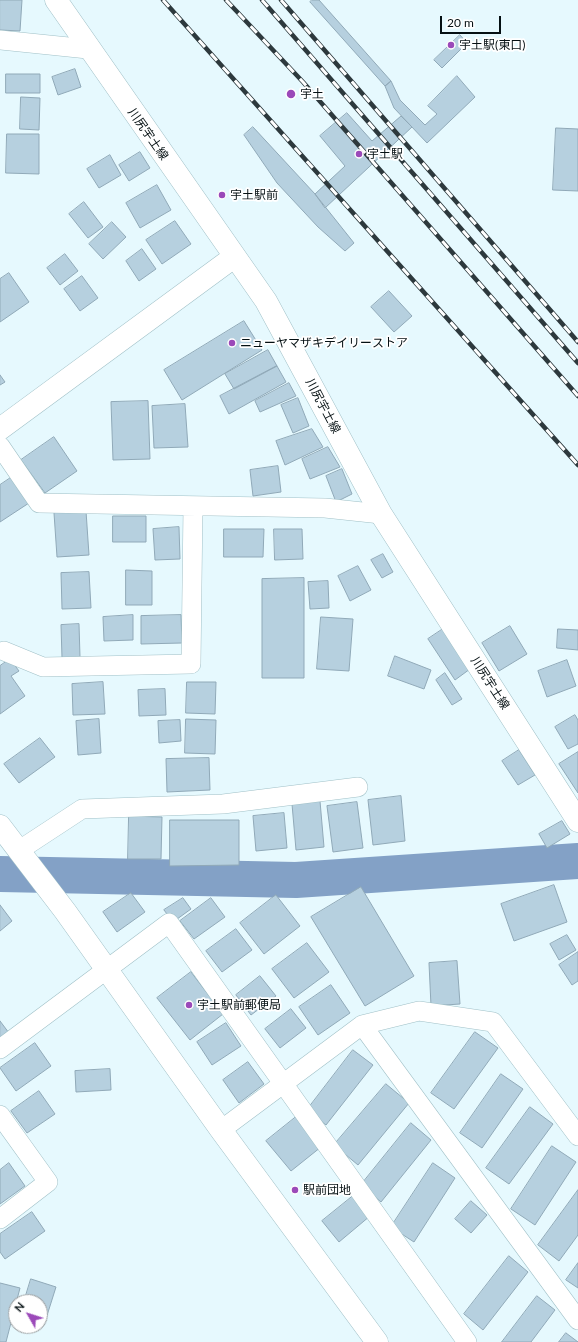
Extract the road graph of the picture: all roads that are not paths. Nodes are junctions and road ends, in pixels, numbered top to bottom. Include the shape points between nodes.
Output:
1 (56, 0) edge
2 (0, 40) edge
3 (88, 48) junction
4 (234, 257) junction
5 (0, 429) edge
6 (0, 446) edge
7 (193, 506) junction
8 (381, 514) junction
9 (4, 651) dead end
10 (358, 787) dead end
11 (578, 820) edge
12 (0, 826) edge
13 (18, 851) junction
14 (107, 970) junction
15 (362, 1025) junction
16 (0, 1050) edge
17 (284, 1083) junction
18 (0, 1115) edge
19 (222, 1130) junction
20 (578, 1136) edge
21 (0, 1219) edge
22 (578, 1320) edge
23 (377, 1342) edge
24 (467, 1342) edge

1 - 3 main road, 川尻宇土線
2 - 3 street
3 - 4 main road, 川尻宇土線
4 - 5 main road
4 - 8 main road, 川尻宇土線 via 266,301
6 - 7 street via 39,503
7 - 8 street via 325,508
7 - 9 street via 192,664 43,668
8 - 11 main road, 川尻宇土線
10 - 13 street via 223,804 82,810
12 - 13 main road
13 - 14 main road
14 - 16 street
14 - 17 street via 169,923
14 - 19 main road
15 - 17 street
15 - 20 street via 419,1011 493,1022
15 - 22 street
17 - 19 street
17 - 24 street
18 - 21 street via 48,1182
19 - 23 main road

